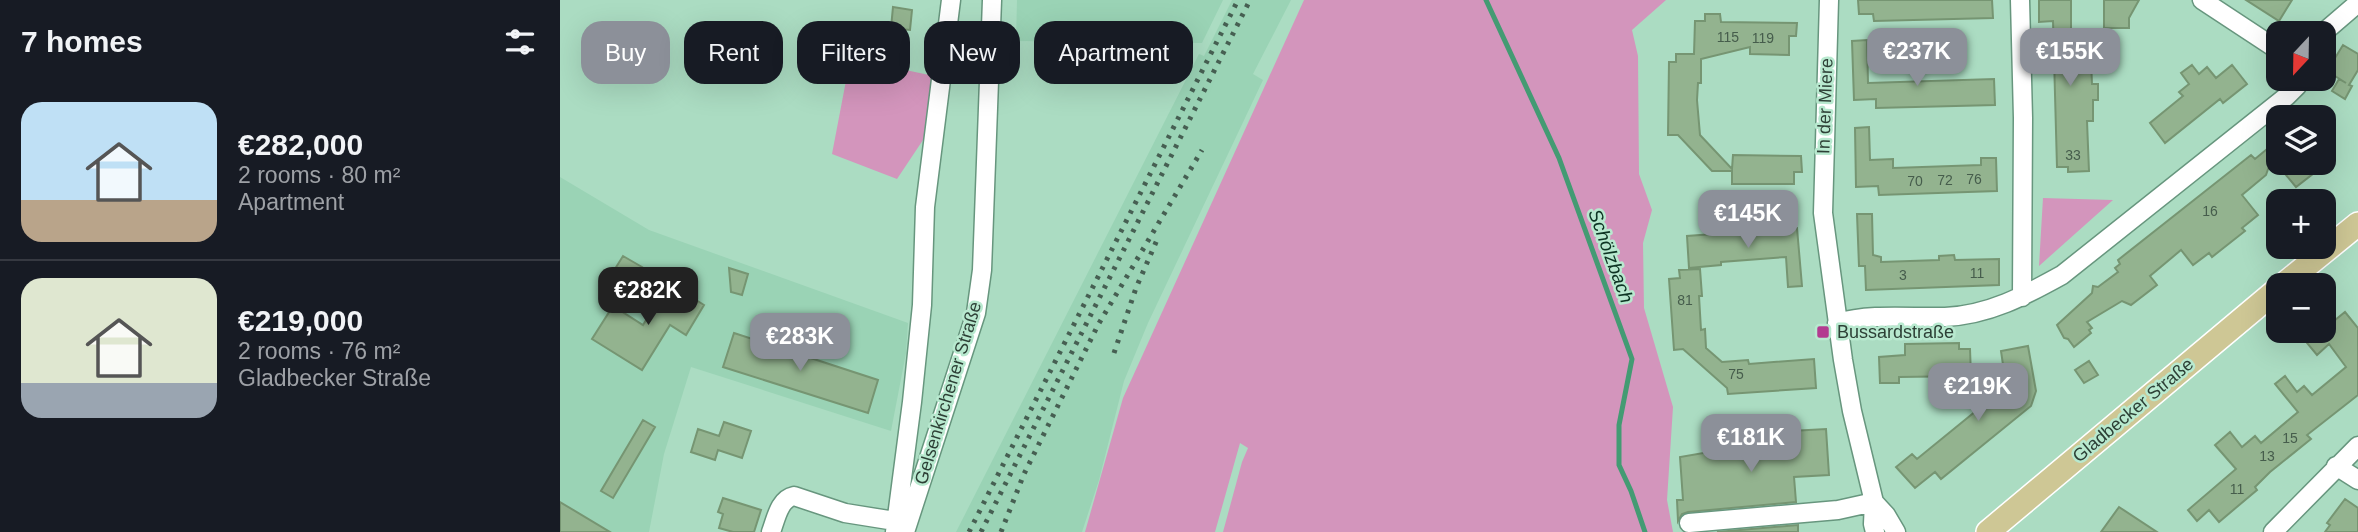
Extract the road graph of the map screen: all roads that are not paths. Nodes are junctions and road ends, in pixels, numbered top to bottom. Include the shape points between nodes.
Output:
1 (951, 0) edge
2 (992, 0) edge
3 (1829, 0) edge
4 (2020, 0) edge
5 (2202, 0) edge
6 (2358, 3) edge
7 (2336, 22) edge
8 (2266, 42) edge
9 (2292, 91) edge
10 (2358, 224) edge
11 (2298, 273) edge
12 (2022, 297) junction
13 (2266, 299) edge
14 (1838, 323) junction
15 (2358, 446) edge
16 (2336, 466) junction
17 (2358, 480) edge
18 (1874, 502) junction
19 (1689, 523) dead end
20 (898, 528) edge
21 (771, 532) edge
22 (1875, 532) edge
23 (1896, 532) edge
24 (1989, 532) edge
25 (2273, 532) edge

1 - 20 street, Gelsenkirchener Straße via 925,207 922,305
2 - 20 street, Gelsenkirchener Straße via 982,270 976,313
3 - 14 street, In der Miere via 1823,213
4 - 12 street
5 - 8 street
6 - 7 street
9 - 12 street via 2062,275
10 - 11 main road
12 - 14 street via 1948,317 1855,318
13 - 24 main road, Gladbecker Straße
14 - 18 street, In der Miere via 1852,411
15 - 16 street
16 - 17 street
16 - 25 street
18 - 19 street via 1838,510
18 - 22 street, In der Miere
18 - 23 street, In der Miere
20 - 21 street via 794,496 781,504

